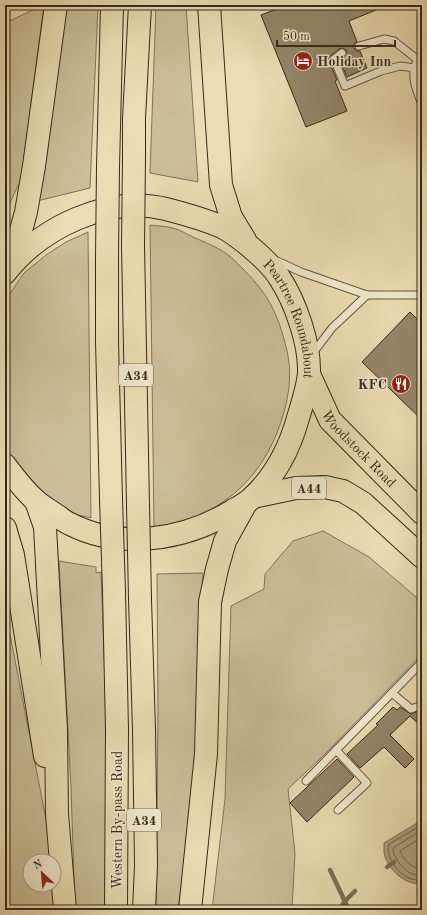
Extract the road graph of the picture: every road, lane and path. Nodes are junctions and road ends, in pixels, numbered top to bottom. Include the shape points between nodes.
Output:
1 (56, 5) edge
2 (112, 5) edge
3 (140, 5) edge
4 (209, 5) edge
5 (359, 46) dead end
6 (342, 53) dead end
7 (420, 58) edge
8 (415, 68) junction
9 (422, 104) edge
10 (251, 248) junction
11 (8, 268) edge
12 (367, 295) junction
13 (422, 295) edge
14 (308, 367) junction
15 (5, 465) edge
16 (250, 500) junction
17 (36, 501) junction
18 (422, 513) edge
19 (5, 528) edge
20 (422, 557) edge
21 (422, 662) edge
22 (392, 693) junction
23 (422, 705) edge
24 (336, 750) junction
25 (306, 781) dead end
26 (338, 810) dead end
27 (57, 814) junction
28 (65, 910) edge
29 (116, 910) edge
30 (144, 910) edge
31 (190, 910) edge

1 - 11 highway via 26,212
2 - 29 highway, Western By-pass Road / A34, bridge via 107,341 117,730
3 - 30 highway, Western By-pass Road / A34, bridge via 134,118 133,245 144,730
4 - 10 highway via 221,185 231,217
5 - 7 lane via 384,39 394,41
6 - 8 lane via 334,59 345,86 400,66
7 - 8 lane
8 - 9 lane via 414,84
10 - 11 highway, Peartree Roundabout via 224,228 198,217 158,208 114,208 62,225 36,241
10 - 12 lane via 301,272
10 - 14 highway, Peartree Roundabout via 278,275 291,298 298,317
12 - 13 lane
12 - 14 lane via 332,328
14 - 16 highway, Peartree Roundabout via 302,407 292,439 274,473
14 - 18 highway, Woodstock Road via 330,420
15 - 17 highway, Peartree Roundabout
16 - 17 highway, Peartree Roundabout via 222,517 189,531 154,538 128,539 93,533 70,524
16 - 20 highway, A44 via 296,488 325,487 343,491 363,502
16 - 31 highway via 225,541 210,602 206,754
17 - 27 highway via 45,526 56,730
19 - 27 highway via 13,555 42,739
21 - 22 lane
22 - 23 lane via 411,709
22 - 24 lane
24 - 25 lane
24 - 26 lane via 367,783
27 - 28 highway

